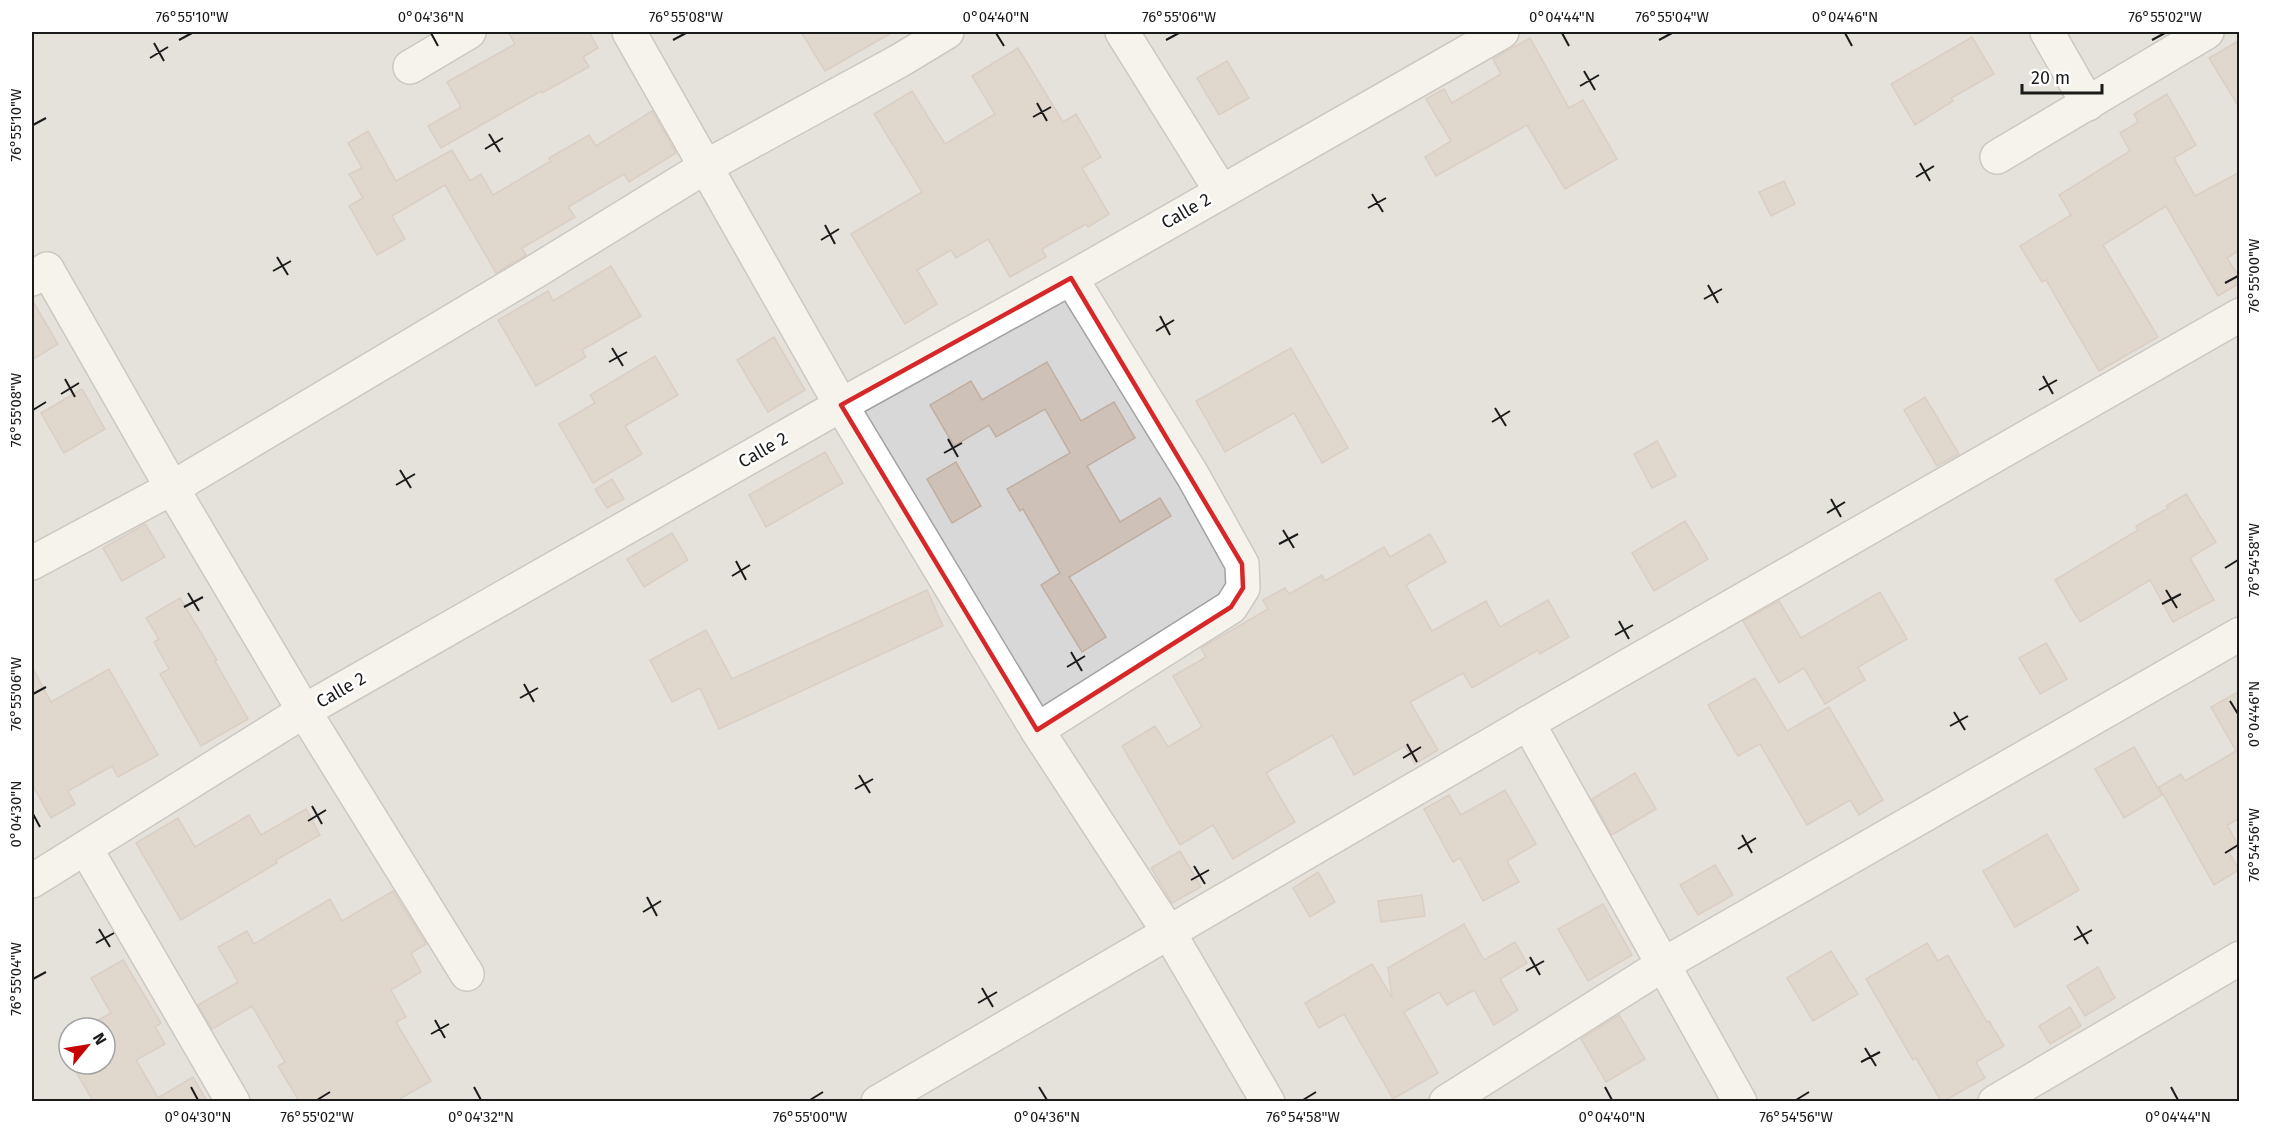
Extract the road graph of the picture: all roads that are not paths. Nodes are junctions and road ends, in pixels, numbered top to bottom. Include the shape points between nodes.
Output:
1 (469, 32) edge
2 (629, 32) edge
3 (947, 32) edge
4 (1122, 32) edge
5 (1502, 32) edge
6 (2047, 32) edge
7 (2207, 32) edge
8 (410, 67) dead end
9 (2088, 104) junction
10 (1997, 157) dead end
11 (705, 167) junction
12 (1221, 191) junction
13 (1071, 278) junction
14 (32, 279) edge
15 (2240, 315) edge
16 (841, 405) junction
17 (172, 488) junction
18 (32, 563) edge
19 (2240, 634) edge
20 (304, 711) junction
21 (1528, 723) junction
22 (1037, 730) junction
23 (86, 849) junction
24 (32, 881) edge
25 (1168, 931) junction
26 (2240, 958) edge
27 (1664, 964) junction
28 (467, 974) dead end
29 (233, 1101) edge
30 (878, 1101) edge
31 (1268, 1101) edge
32 (1446, 1101) edge
33 (1740, 1101) edge
34 (1995, 1101) edge

1 - 8 street
2 - 11 street
3 - 11 street
4 - 12 street
5 - 12 street, Calle 2
6 - 9 street
7 - 9 street
9 - 10 street
11 - 16 street
11 - 17 street
12 - 13 street, Calle 2
13 - 16 street, Calle 2
13 - 22 street via 1232,544 1242,564 1244,588 1231,606
14 - 17 street via 47,269
15 - 21 street
16 - 20 street, Calle 2
16 - 22 street
17 - 18 street
17 - 20 street
19 - 27 street
20 - 23 street, Calle 2
20 - 28 street
21 - 25 street
21 - 27 street
22 - 25 street
23 - 24 street, Calle 2
23 - 29 street
25 - 30 street
25 - 31 street
26 - 34 street
27 - 32 street
27 - 33 street

